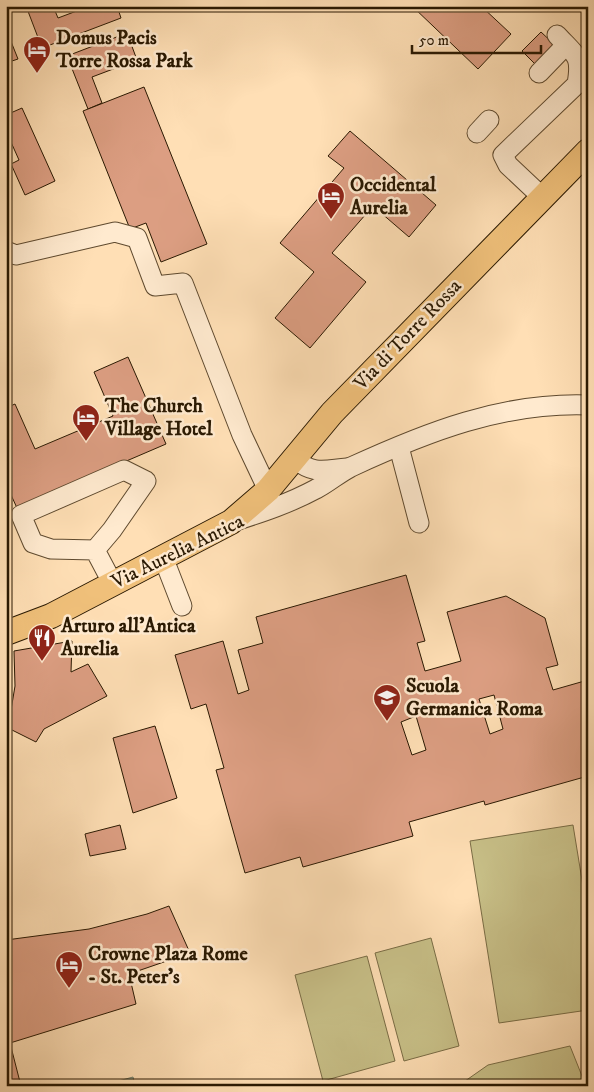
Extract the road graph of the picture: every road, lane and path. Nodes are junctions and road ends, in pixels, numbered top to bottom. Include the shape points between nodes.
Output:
1 (540, 73) dead end
2 (588, 151) edge
3 (542, 197) junction
4 (6, 251) edge
5 (588, 406) edge
6 (399, 447) junction
7 (294, 459) junction
8 (348, 468) junction
9 (268, 490) junction
10 (14, 514) edge
11 (231, 522) junction
12 (419, 523) dead end
13 (96, 550) junction
14 (163, 557) junction
15 (113, 584) junction
16 (182, 606) dead end
17 (6, 633) edge

1 - 3 street via 562,40 579,58 577,84 503,155 508,165
2 - 3 main road, Via di Torre Rossa
3 - 7 main road, Via di Torre Rossa via 332,413
4 - 9 street via 16,255 115,232 137,238 155,286 183,283 242,434
5 - 6 street, Via Aurelia Antica via 534,408 486,416 442,429
6 - 8 street, Via Aurelia Antica
6 - 12 street
7 - 8 street, Via Aurelia Antica via 311,470
7 - 9 main road, Via di Torre Rossa
8 - 11 street, Via Aurelia Antica via 331,481 290,502
9 - 11 main road, Via di Torre Rossa
10 - 13 street via 33,543 51,549
10 - 13 street via 124,470 146,481
11 - 14 main road, Via Aurelia Antica
13 - 15 street
14 - 15 main road, Via Aurelia Antica
14 - 16 street
15 - 17 main road, Via Aurelia Antica via 51,616

